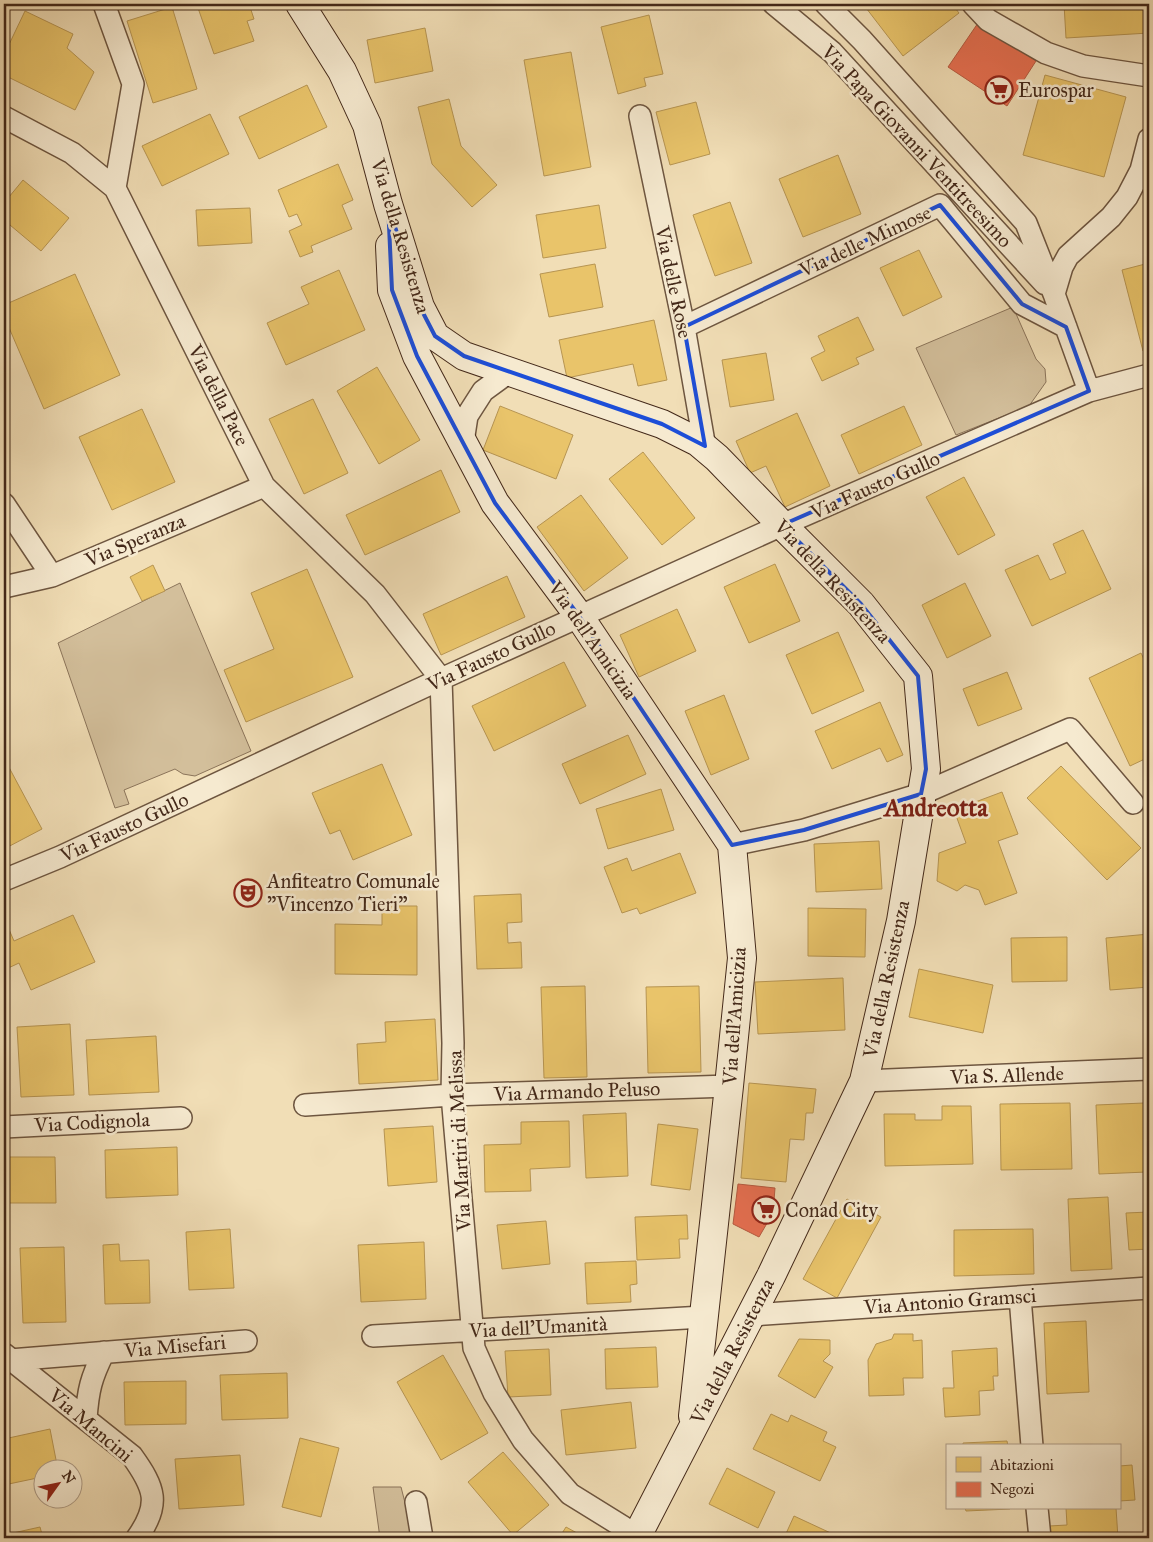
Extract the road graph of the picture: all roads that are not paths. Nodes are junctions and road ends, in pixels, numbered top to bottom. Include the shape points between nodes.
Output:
1 (104, 4) edge
2 (300, 4) edge
3 (774, 4) edge
4 (826, 4) edge
5 (973, 4) edge
6 (1149, 76) edge
7 (640, 116) dead end
8 (4, 117) edge
9 (1149, 139) edge
10 (115, 188) junction
11 (388, 204) junction
12 (1054, 294) junction
13 (684, 327) junction
14 (1066, 327) junction
15 (509, 372) junction
16 (1149, 375) edge
17 (1089, 391) junction
18 (463, 442) junction
19 (705, 448) junction
20 (264, 486) junction
21 (4, 504) edge
22 (782, 525) junction
23 (52, 576) junction
24 (4, 587) edge
25 (579, 616) junction
26 (441, 679) junction
27 (921, 794) junction
28 (1133, 803) dead end
29 (732, 846) junction
30 (4, 880) edge
31 (1149, 1070) edge
32 (864, 1081) junction
33 (730, 1086) junction
34 (452, 1095) junction
35 (305, 1105) dead end
36 (181, 1118) dead end
37 (4, 1127) edge
38 (1149, 1288) edge
39 (1020, 1297) junction
40 (752, 1315) junction
41 (702, 1329) junction
42 (472, 1331) junction
43 (373, 1336) dead end
44 (246, 1341) dead end
45 (104, 1352) junction
46 (732, 1352) junction
47 (7, 1357) edge
48 (86, 1419) junction
49 (691, 1431) junction
50 (1032, 1444) edge
51 (416, 1502) dead end
52 (1037, 1510) edge
53 (137, 1538) edge
54 (422, 1538) edge
55 (638, 1538) edge
56 (1040, 1538) edge

1 - 10 street via 133,84
2 - 11 street, Via della Resistenza via 342,71 367,125
3 - 12 street, Via Papa Giovanni Ventitreesimo via 832,52
4 - 12 street, Via Papa Giovanni Ventitreesimo via 1026,223
5 - 6 street via 988,20 1046,53 1083,66
7 - 13 street, Via delle Rose
8 - 10 street, Via della Pace via 72,153
9 - 12 street via 1141,170 1126,197 1111,217 1068,256
10 - 20 street, Via della Pace
11 - 15 street, Via della Resistenza via 420,307 435,336 464,356
11 - 18 street, Via dell'Amicizia via 392,290 417,356
12 - 14 street, Via Papa Giovanni Ventitreesimo
13 - 14 street, Via delle Mimose via 940,205 1022,304
13 - 19 street, Via delle Rose
14 - 17 street, Via Papa Giovanni Ventitreesimo
15 - 18 street via 483,391 466,416
15 - 19 street, Via della Resistenza via 662,424
16 - 17 street, Via Fausto Gullo
17 - 22 street, Via Fausto Gullo
18 - 25 street, Via dell'Amicizia via 495,503
19 - 22 street, Via della Resistenza
20 - 23 street, Via Speranza
20 - 26 street, Via della Pace via 375,594
21 - 23 street
22 - 25 street, Via Fausto Gullo
22 - 27 street, Via della Resistenza via 861,604 918,676 926,769
23 - 24 street, Via Speranza
25 - 26 street, Via Fausto Gullo
25 - 29 street, Via dell'Amicizia
26 - 30 street, Via Fausto Gullo via 60,857
26 - 34 street, Via Martiri di Melissa
27 - 28 street via 1070,729
27 - 29 street via 804,830
27 - 32 street, Via della Resistenza via 901,921
29 - 33 street, Via dell'Amicizia via 742,958
31 - 32 street, Via S. Allende
32 - 40 street, Via della Resistenza
33 - 34 street, Via Armando Peluso
33 - 41 street, Via dell'Amicizia
34 - 35 street, Via Armando Peluso
34 - 42 street, Via Martiri di Melissa
36 - 37 street, Via Codignola
38 - 39 street, Via Antonio Gramsci
39 - 40 street, Via Antonio Gramsci
39 - 50 street
40 - 46 street, Via della Resistenza
41 - 42 street, Via dell'Umanità
41 - 46 street via 710,1351 720,1354
41 - 49 street, Via dell'Amicizia
42 - 43 street, Via dell'Umanità
42 - 55 street, Via Martiri di Melissa via 474,1348 494,1392 522,1440 570,1494
44 - 45 street, Via Misefari
45 - 47 street, Via Misefari
45 - 48 street, Via Misefari via 93,1373
46 - 49 street, Via della Resistenza
47 - 48 street, Via Mancini
48 - 53 street, Via Mancini via 132,1456 147,1477 154,1502 146,1526
49 - 55 street, Via della Resistenza
51 - 54 street
52 - 56 street

